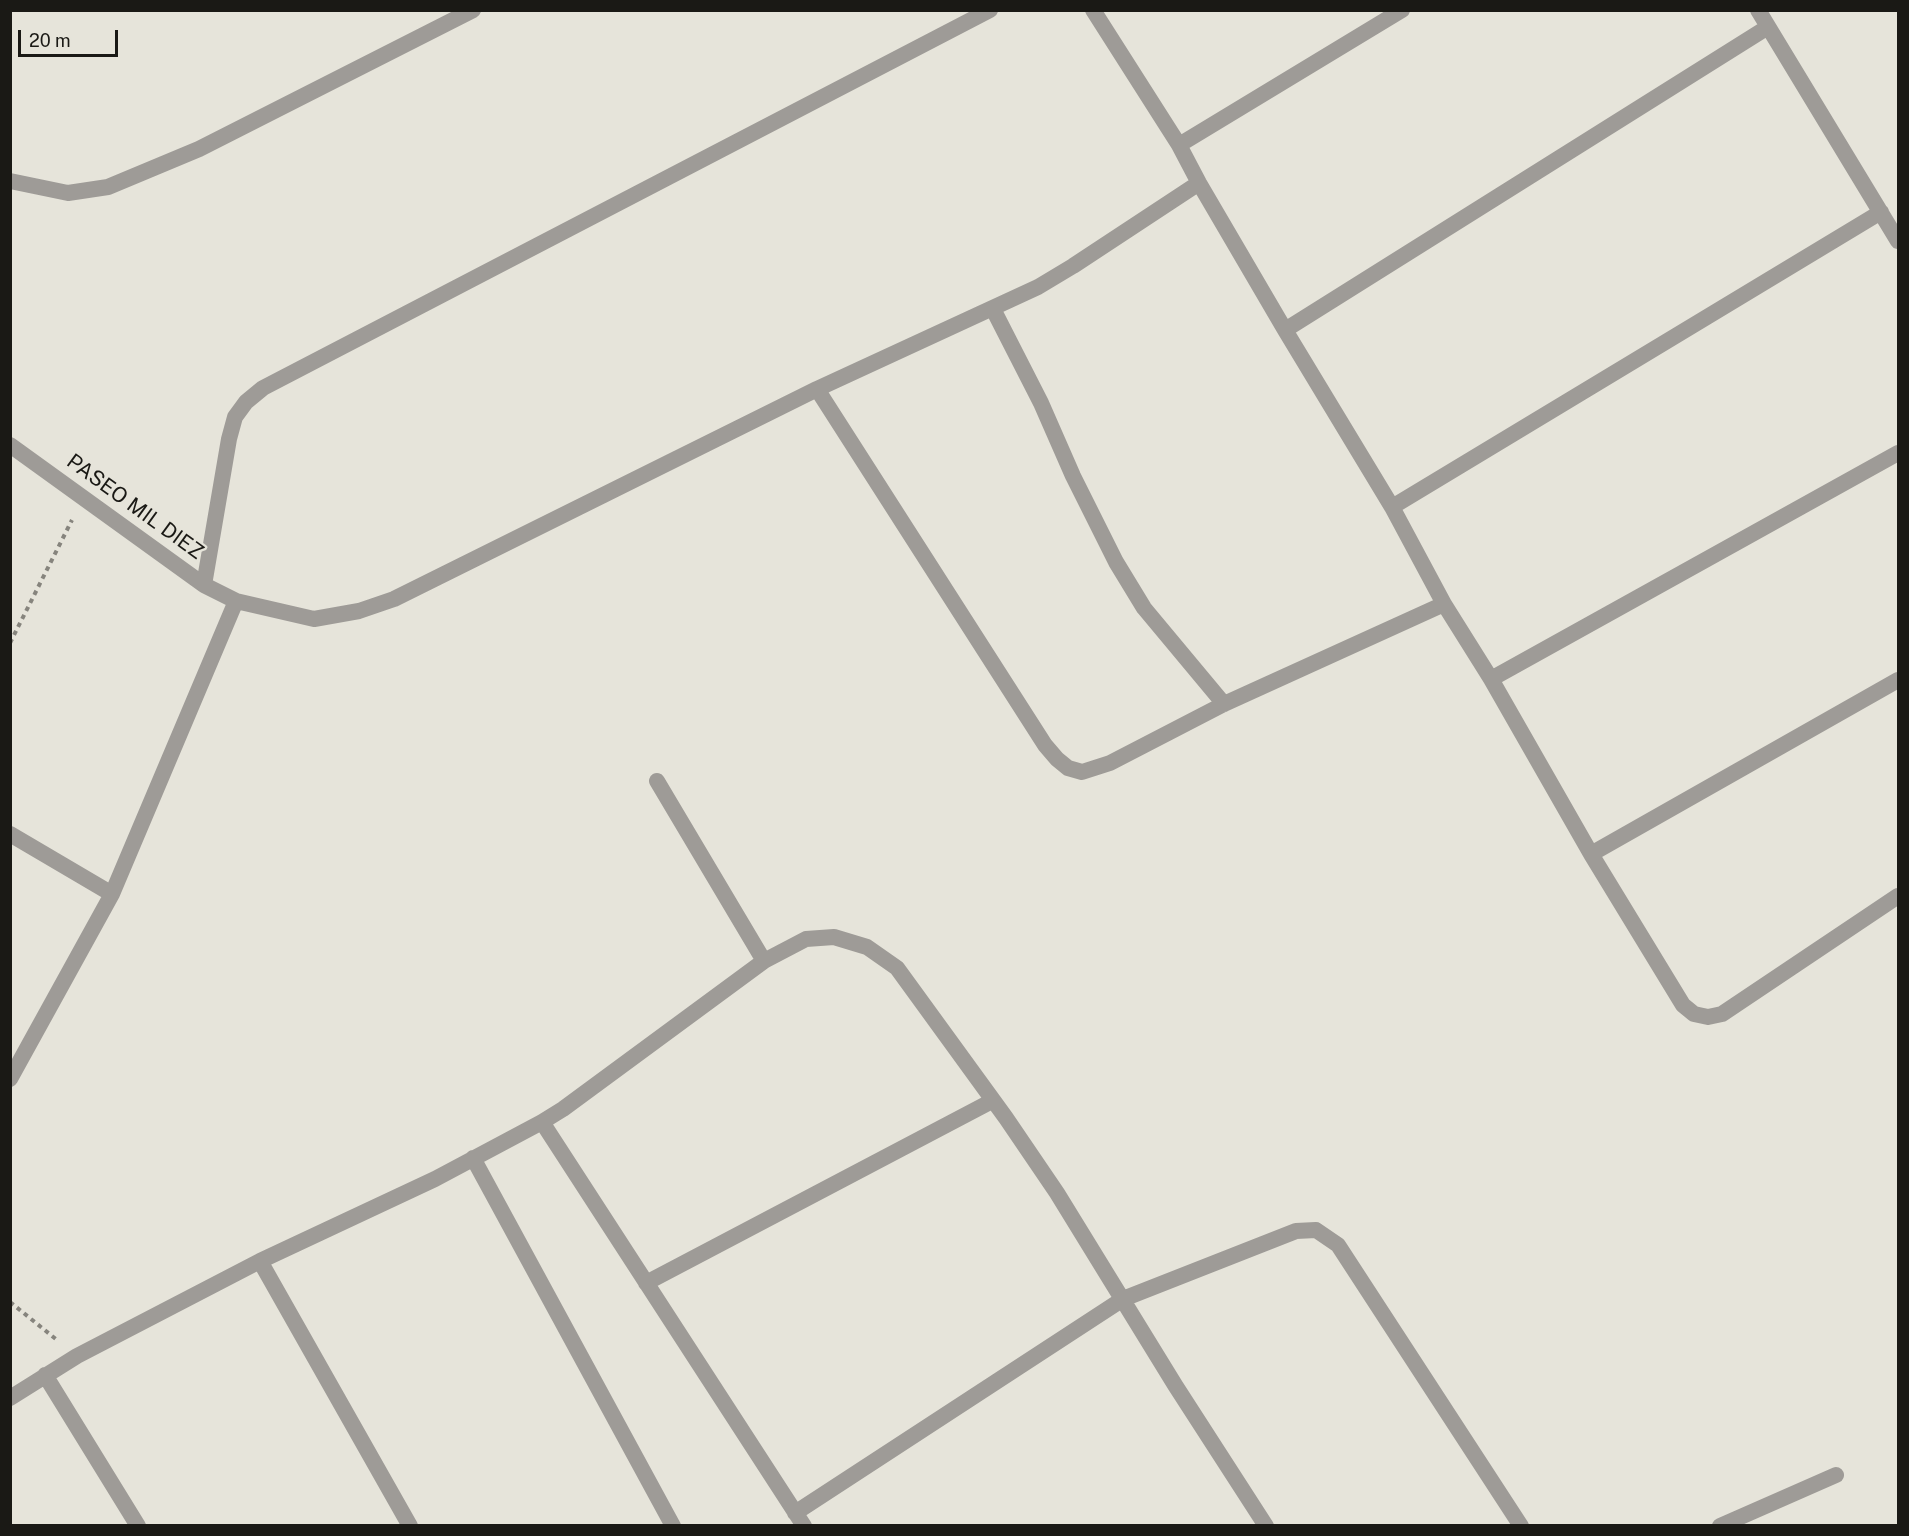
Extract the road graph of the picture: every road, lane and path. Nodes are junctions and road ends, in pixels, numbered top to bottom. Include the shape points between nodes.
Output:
1 (473, 10) edge
2 (990, 10) edge
3 (1093, 10) edge
4 (1402, 10) edge
5 (1758, 10) edge
6 (1768, 27) junction
7 (1179, 145) junction
8 (10, 180) edge
9 (1198, 183) junction
10 (1881, 212) junction
11 (1899, 241) edge
12 (993, 309) junction
13 (1285, 330) junction
14 (817, 389) junction
15 (10, 445) edge
16 (1899, 453) edge
17 (84, 497) junction
18 (1392, 507) junction
19 (204, 585) junction
20 (236, 601) junction
21 (1444, 604) junction
22 (10, 643) edge
23 (1491, 679) junction
24 (1899, 680) edge
25 (1224, 704) junction
26 (657, 781) dead end
27 (10, 834) edge
28 (1591, 854) junction
29 (112, 894) junction
30 (1899, 896) edge
31 (764, 961) junction
32 (10, 1079) edge
33 (992, 1101) junction
34 (542, 1122) junction
35 (472, 1158) junction
36 (260, 1261) junction
37 (646, 1283) junction
38 (1124, 1299) junction
39 (10, 1302) edge
40 (77, 1356) junction
41 (45, 1375) junction
42 (10, 1398) edge
43 (1836, 1475) dead end
44 (799, 1519) edge
45 (671, 1525) edge
46 (138, 1526) edge
47 (410, 1526) edge
48 (1266, 1526) edge
49 (1521, 1526) edge
50 (1720, 1526) edge

1 - 8 street via 199,149 108,187 68,193
2 - 19 street via 263,388 235,417
3 - 7 street
4 - 7 street
5 - 6 street
6 - 10 street
6 - 13 street
7 - 9 street
9 - 12 street, PASEO MIL DIEZ via 1073,266
9 - 13 street
10 - 11 street
10 - 18 street
12 - 14 street, PASEO MIL DIEZ
12 - 25 street via 1116,562 1144,608
13 - 18 street
14 - 20 street, PASEO MIL DIEZ via 394,599 359,611 315,619
14 - 25 street via 1046,745 1068,768 1082,772 1096,769
15 - 17 street, PASEO MIL DIEZ
16 - 23 street
17 - 19 street, PASEO MIL DIEZ
17 - 22 path
18 - 21 street
19 - 20 street, PASEO MIL DIEZ
20 - 29 street
21 - 23 street
21 - 25 street
23 - 28 street
24 - 28 street
26 - 31 street
27 - 29 street
28 - 30 street via 1683,1005 1694,1014 1708,1017 1722,1014
29 - 32 street
31 - 33 street via 806,939 834,938 867,947 897,968
31 - 34 street
33 - 37 street
33 - 38 street via 1057,1193
34 - 35 street
34 - 37 street
35 - 36 street
35 - 45 street
36 - 40 street
36 - 47 street
37 - 44 street
38 - 44 street
38 - 48 street
38 - 49 street via 1296,1231 1316,1230 1338,1245
39 - 40 path
40 - 41 street
41 - 42 street
41 - 46 street
43 - 50 street

